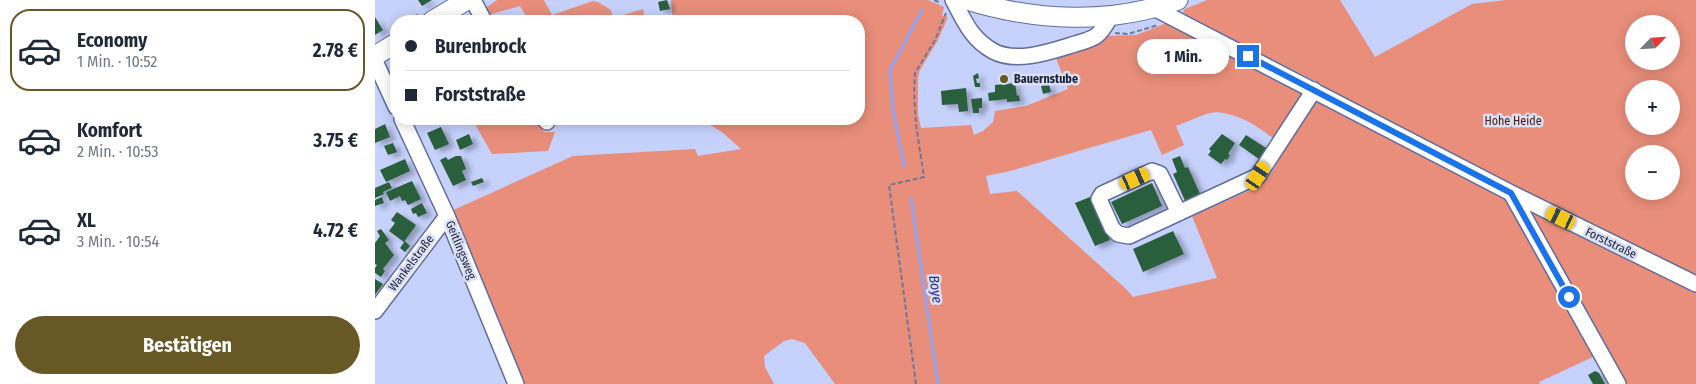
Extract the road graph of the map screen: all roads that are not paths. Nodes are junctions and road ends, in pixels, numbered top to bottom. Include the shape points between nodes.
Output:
1 (467, 0) edge
2 (473, 0) edge
3 (967, 0) edge
4 (1178, 0) edge
5 (949, 6) edge
6 (1154, 8) junction
7 (1112, 14) junction
8 (442, 15) edge
9 (481, 15) edge
10 (390, 47) edge
11 (375, 56) edge
12 (375, 61) edge
13 (1314, 90) junction
14 (390, 94) edge
15 (405, 125) edge
16 (1511, 193) junction
17 (1179, 213) junction
18 (447, 216) junction
19 (1696, 284) edge
20 (375, 311) edge
21 (516, 384) edge
22 (1618, 384) edge

1 - 8 main road
2 - 9 street
3 - 7 main road via 1039,16 1096,17
4 - 6 main road
5 - 7 street via 977,39 993,51 1009,56 1043,54 1094,38
6 - 7 main road
6 - 13 street, Forststraße
10 - 11 main road
12 - 14 street
13 - 16 street, Forststraße
13 - 17 street via 1258,176
15 - 18 street, Geitlingsweg
16 - 19 street, Forststraße
16 - 22 street
17 - 17 street via 1160,174 1152,171 1099,198 1112,228 1123,236
18 - 20 street, Wankelstraße
18 - 21 street, Geitlingsweg

